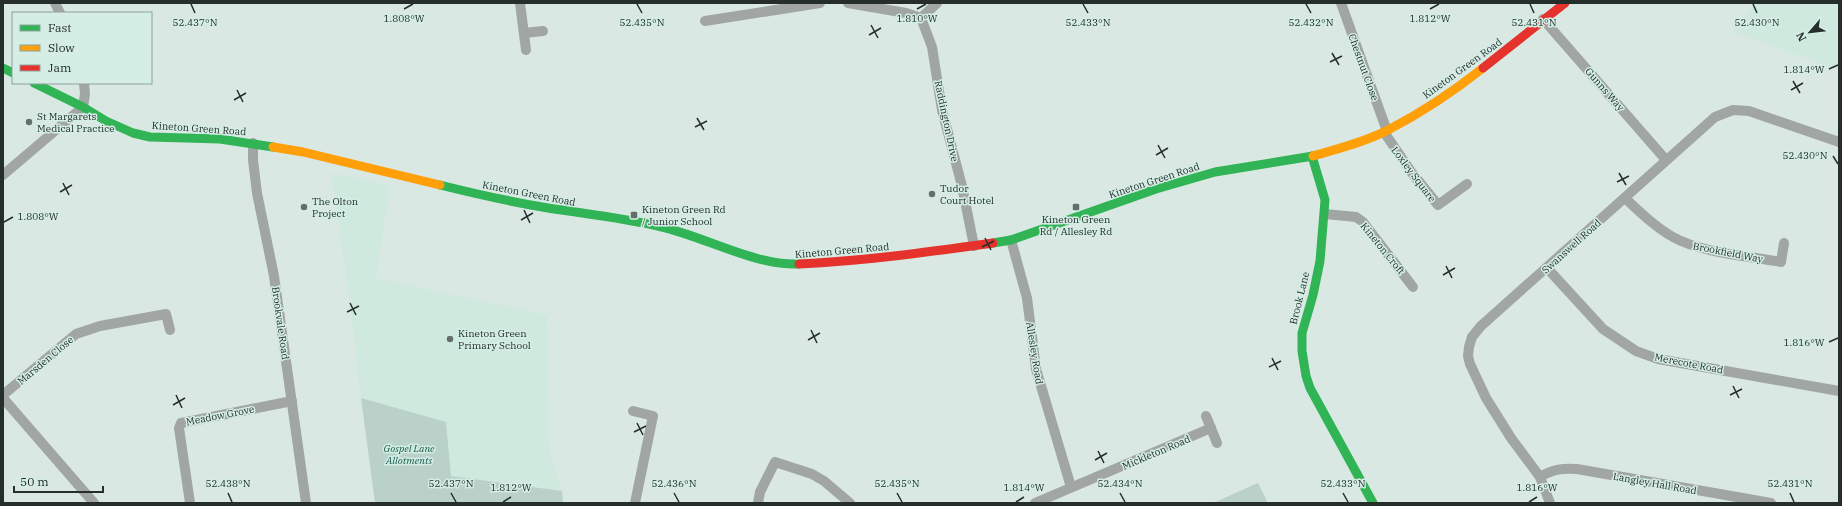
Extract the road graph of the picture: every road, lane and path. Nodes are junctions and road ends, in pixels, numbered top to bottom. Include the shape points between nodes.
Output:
1 (55, 3) edge
2 (520, 3) edge
3 (820, 3) edge
4 (848, 3) edge
5 (937, 3) edge
6 (1341, 3) edge
7 (1565, 3) edge
8 (60, 12) edge
9 (921, 18) junction
10 (1543, 19) junction
11 (705, 21) dead end
12 (543, 31) dead end
13 (524, 33) junction
14 (526, 50) dead end
15 (3, 68) edge
16 (12, 72) edge
17 (36, 84) edge
18 (84, 84) edge
19 (83, 107) junction
20 (1385, 132) junction
21 (1839, 142) edge
22 (253, 143) junction
23 (1312, 156) junction
24 (1666, 160) junction
25 (3, 175) edge
26 (1467, 184) dead end
27 (1625, 198) junction
28 (1325, 214) junction
29 (1011, 240) junction
30 (1784, 243) dead end
31 (974, 246) junction
32 (1547, 268) junction
33 (1412, 287) dead end
34 (170, 330) dead end
35 (1839, 391) edge
36 (3, 395) edge
37 (3, 398) edge
38 (292, 402) junction
39 (633, 411) dead end
40 (1206, 416) dead end
41 (1212, 428) junction
42 (1217, 443) dead end
43 (1540, 478) junction
44 (1071, 487) junction
45 (94, 503) edge
46 (190, 503) edge
47 (306, 503) edge
48 (635, 503) edge
49 (758, 503) edge
50 (850, 503) edge
51 (1035, 503) edge
52 (1373, 503) edge
53 (1550, 503) edge
54 (1770, 503) edge

1 - 8 street
2 - 13 street
3 - 11 street
4 - 9 street
5 - 9 street
6 - 20 street, Chestnut Close
7 - 10 street, Kineton Green Road
9 - 31 street, Raddington Drive via 932,47 942,110 962,186
10 - 20 street, Kineton Green Road via 1469,79
10 - 24 street, Gunns Way
12 - 13 street
13 - 14 street
15 - 16 street
17 - 19 street, Kineton Green Road
18 - 19 street
19 - 22 street, Kineton Green Road via 134,133 150,137 220,139
19 - 25 street
20 - 23 street, Kineton Green Road
20 - 26 street, Loxley Square via 1412,173 1438,205
21 - 24 street, Swanswell Road via 1749,111 1733,110 1715,117
22 - 31 street, Kineton Green Road via 302,152 485,196 662,227 767,262 781,264 831,263
22 - 38 street, Brookvale Road via 257,193 274,276
23 - 28 street, Brook Lane via 1325,200
23 - 29 street, Kineton Green Road via 1215,172 1156,189
24 - 27 street, Swanswell Road
27 - 30 street, Brookfield Way via 1652,223 1693,246 1781,262
27 - 32 street, Swanswell Road
28 - 33 street, Kineton Croft via 1356,217 1364,222
28 - 52 street, Brook Lane via 1320,261 1302,333 1306,376 1310,388
29 - 31 street, Kineton Green Road
29 - 44 street, Allesley Road via 1028,298 1036,369
32 - 35 street, Merecote Road via 1603,329 1636,351 1658,359
32 - 43 street, Swanswell Road via 1481,326 1472,337 1468,356 1473,373 1486,398
34 - 36 street, Marsden Close via 166,314 87,330 67,341
37 - 45 street
38 - 46 street, Meadow Grove via 182,423 179,428
38 - 47 street, Brookvale Road
39 - 48 street via 653,416
40 - 41 street
41 - 42 street
41 - 44 street, Mickleton Road
43 - 53 street, Swanswell Road
43 - 54 street, Langley Hall Road via 1550,471 1562,468 1577,469
44 - 51 street, Mickleton Road
49 - 50 street via 760,492 775,462 812,474

